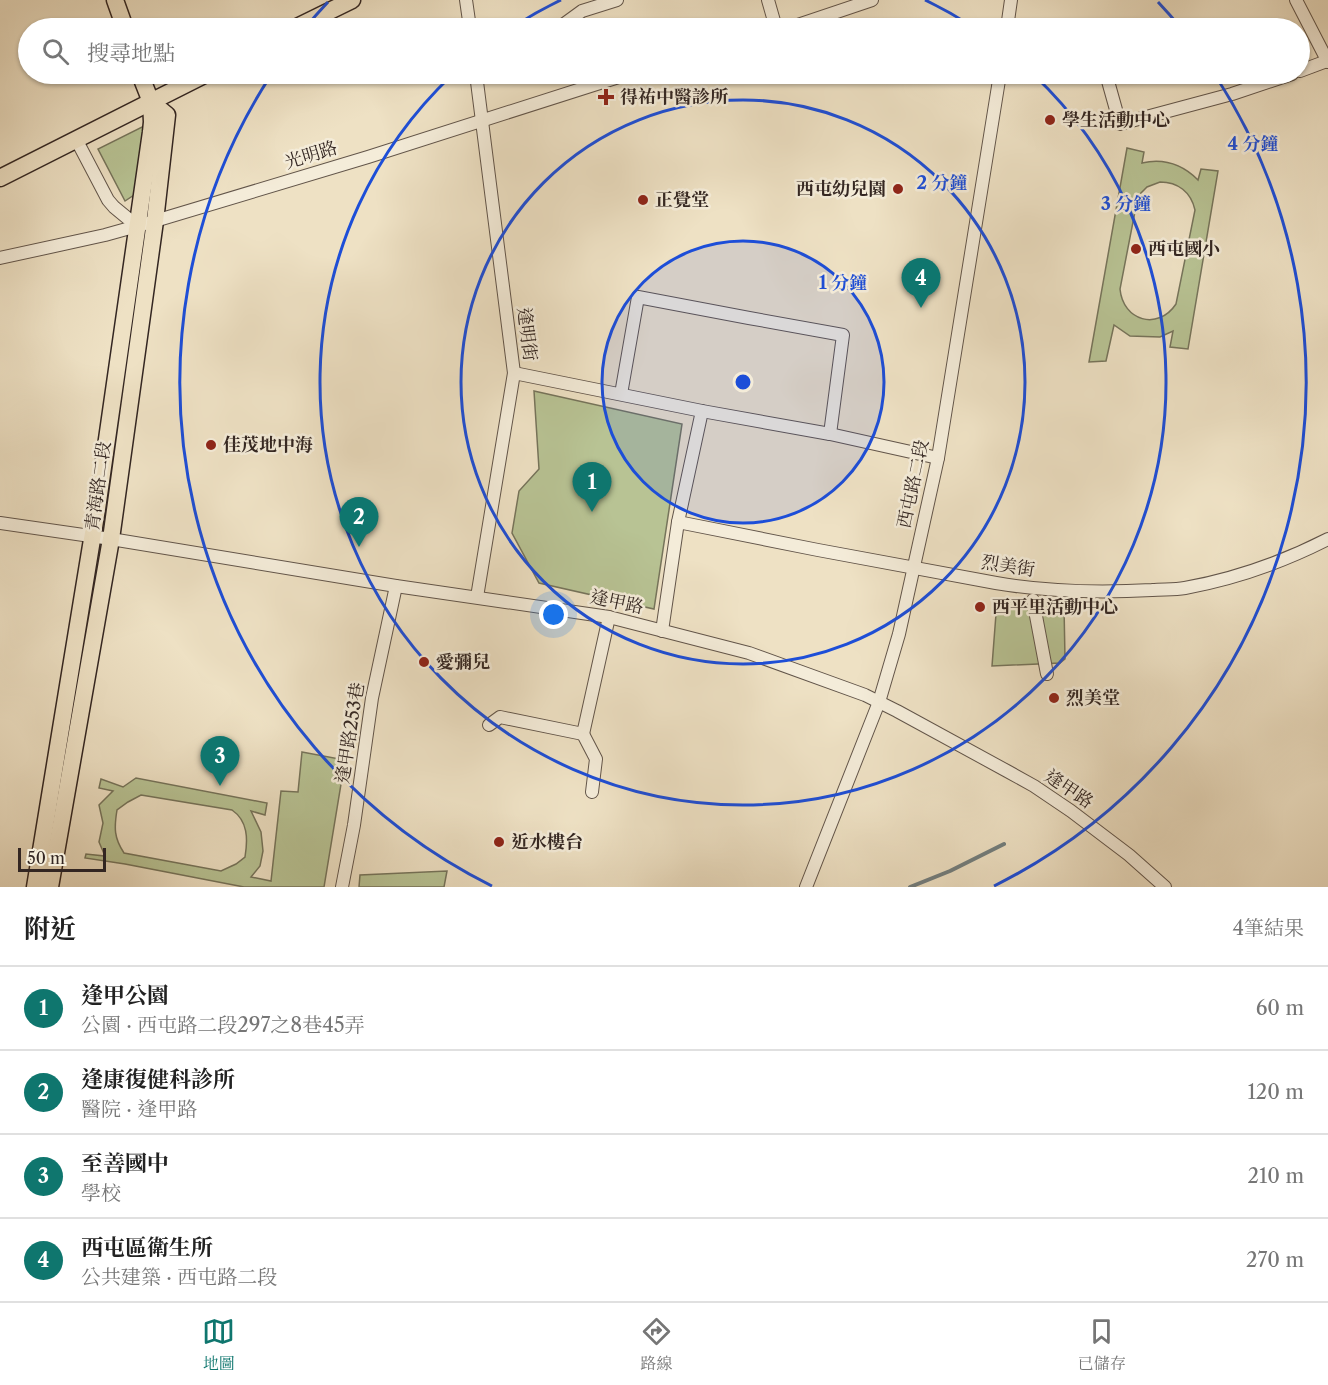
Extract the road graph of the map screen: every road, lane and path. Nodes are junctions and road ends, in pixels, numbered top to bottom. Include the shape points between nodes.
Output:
1 (115, 0) edge
2 (352, 0) edge
3 (466, 0) edge
4 (617, 0) edge
5 (768, 0) edge
6 (872, 0) edge
7 (1011, 0) edge
8 (1296, 0) edge
9 (121, 18) edge
10 (316, 18) edge
11 (469, 18) edge
12 (572, 18) edge
13 (773, 18) edge
14 (819, 18) edge
15 (1008, 18) edge
16 (1305, 18) edge
17 (1310, 27) edge
18 (1328, 62) edge
19 (1310, 68) edge
20 (144, 84) edge
21 (186, 84) edge
22 (477, 84) edge
23 (596, 84) edge
24 (998, 84) edge
25 (1109, 84) edge
26 (1262, 84) edge
27 (151, 102) junction
28 (482, 120) junction
29 (76, 139) junction
30 (0, 178) edge
31 (155, 221) junction
32 (137, 226) junction
33 (0, 258) edge
34 (514, 373) junction
35 (621, 394) junction
36 (702, 411) junction
37 (830, 434) junction
38 (938, 458) junction
39 (678, 522) junction
40 (0, 523) edge
41 (93, 537) junction
42 (111, 539) junction
43 (1328, 539) edge
44 (914, 568) junction
45 (396, 586) junction
46 (477, 597) junction
47 (1033, 600) dead end
48 (609, 617) junction
49 (662, 631) junction
50 (1047, 674) dead end
51 (879, 702) junction
52 (489, 725) dead end
53 (584, 734) junction
54 (592, 792) dead end
55 (43, 883) edge
56 (342, 887) edge
57 (806, 887) edge
58 (1165, 887) edge

1 - 9 main road
2 - 10 main road
3 - 11 street
4 - 12 street
5 - 13 street
6 - 14 street
7 - 15 street
8 - 16 street
17 - 18 street
18 - 19 street
20 - 27 main road, 青海路二段
21 - 27 main road
22 - 28 street, 逢明街
23 - 28 street, 光明路
24 - 38 street, 西屯路二段
25 - 26 street via 1120,124
27 - 29 main road
27 - 31 main road, 青海路二段 via 167,115
27 - 32 main road, 青海路二段 via 151,132
28 - 31 street, 光明路
28 - 34 street, 逢明街
29 - 30 main road
29 - 32 street via 108,200
31 - 32 street, 光明路
31 - 42 main road, 青海路二段
32 - 33 street, 光明路
32 - 41 main road, 青海路二段
34 - 35 street
34 - 46 street, 逢明街
35 - 36 street
35 - 37 street via 638,297 843,335
36 - 37 street
36 - 39 street
37 - 38 street
38 - 44 street, 西屯路二段
39 - 44 street, 烈美街
39 - 49 street
40 - 41 street, 逢甲路
41 - 42 street, 逢甲路
41 - 55 main road, 青海路二段
42 - 45 street, 逢甲路
42 - 55 main road, 青海路二段
43 - 44 street, 烈美街 via 1280,562 1182,588 1122,592 1022,588
44 - 51 street, 西屯路二段
45 - 46 street, 逢甲路
45 - 56 street, 逢甲路253巷 via 372,698
46 - 48 street, 逢甲路
47 - 50 street
48 - 49 street, 逢甲路
48 - 53 street
49 - 51 street, 逢甲路 via 760,657
51 - 57 street, 西屯路二段
51 - 58 street, 逢甲路 via 1055,799
52 - 53 street via 500,717
53 - 54 street via 596,759

